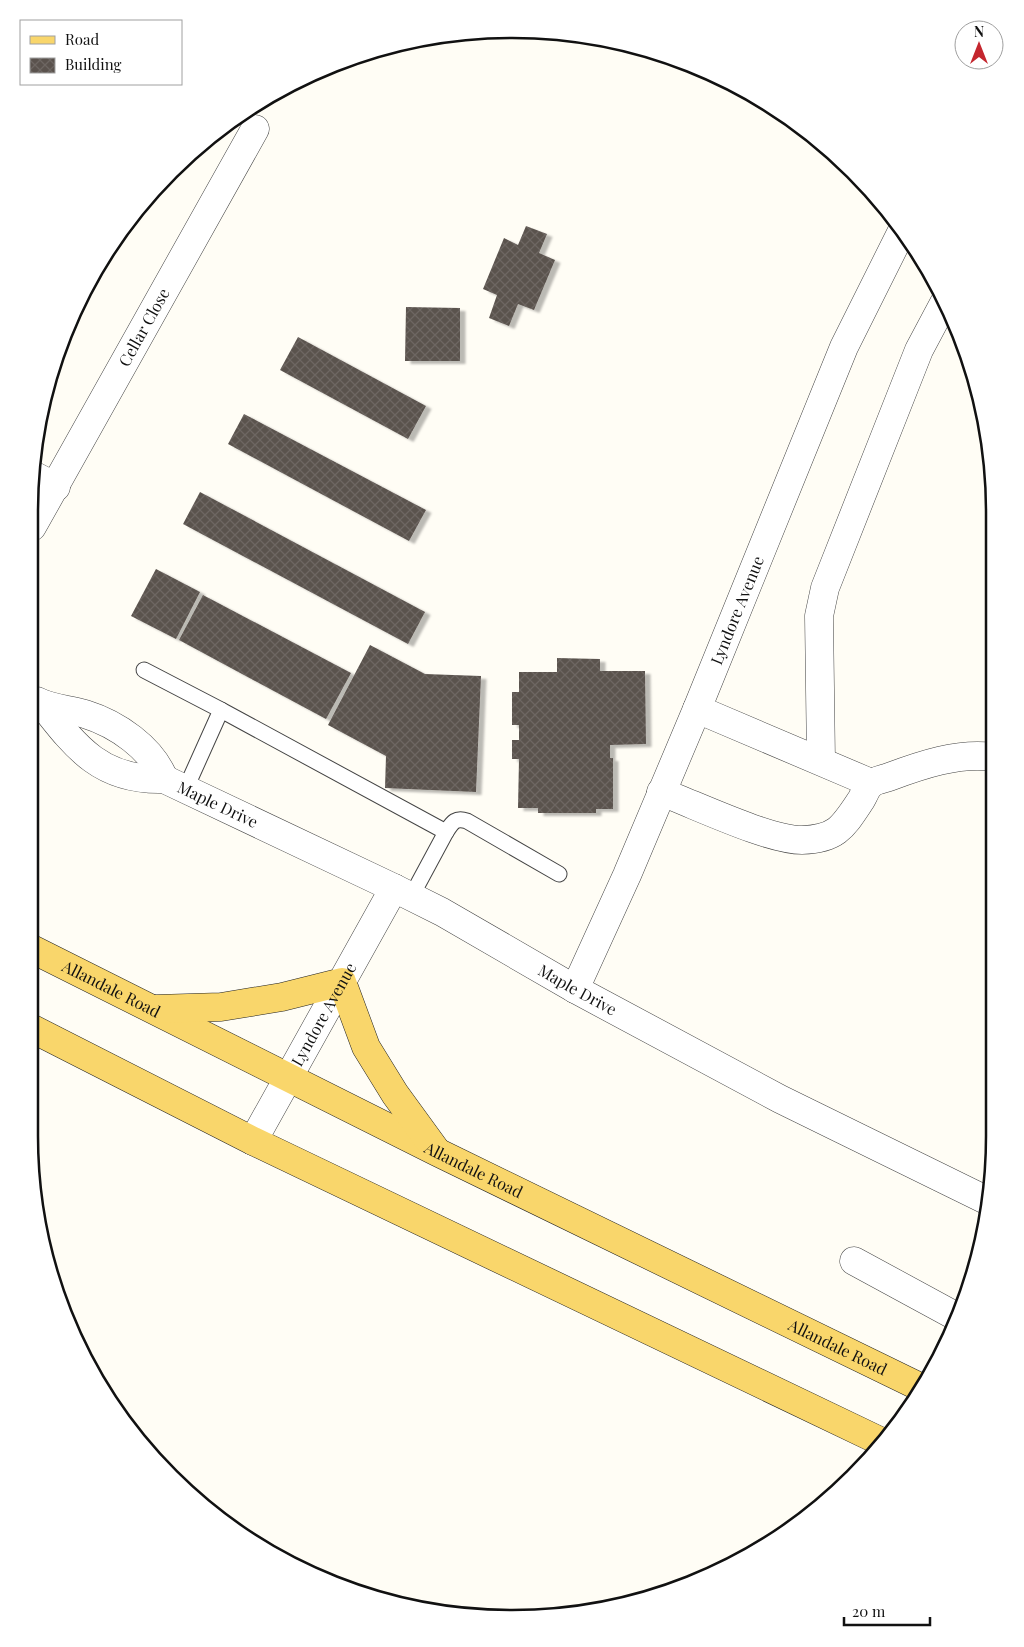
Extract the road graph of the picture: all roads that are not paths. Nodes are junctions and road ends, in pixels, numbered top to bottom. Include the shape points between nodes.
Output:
1 (255, 129) dead end
2 (899, 237) edge
3 (941, 308) edge
4 (44, 481) edge
5 (38, 503) edge
6 (144, 670) dead end
7 (38, 700) edge
8 (38, 701) edge
9 (697, 709) junction
10 (221, 710) junction
11 (986, 757) edge
12 (821, 761) junction
13 (175, 783) junction
14 (871, 783) junction
15 (661, 792) junction
16 (446, 832) junction
17 (559, 874) dead end
18 (402, 892) junction
19 (38, 952) edge
20 (342, 982) junction
21 (575, 989) junction
22 (150, 1009) junction
23 (38, 1032) edge
24 (287, 1077) junction
25 (253, 1140) junction
26 (437, 1152) junction
27 (982, 1198) edge
28 (854, 1261) dead end
29 (951, 1314) edge
30 (915, 1385) edge
31 (876, 1439) edge

1 - 4 street, Cellar Close
2 - 9 street, Lyndore Avenue via 844,347
3 - 12 street via 919,350 825,588 819,616
4 - 5 street, Cellar Close
6 - 10 lane
7 - 13 street, Maple Drive via 87,715 122,732 143,748
8 - 13 street, Maple Drive via 70,740 92,760 126,776
9 - 12 street
9 - 15 street, Lyndore Avenue
10 - 13 lane
10 - 16 lane
11 - 14 street via 942,761
12 - 14 street
13 - 18 street, Maple Drive
14 - 15 street via 838,832 801,840 759,830
15 - 21 street, Lyndore Avenue
16 - 17 lane via 453,822 462,820
16 - 18 lane
18 - 20 street, Lyndore Avenue
18 - 21 street, Maple Drive
19 - 22 main road, Allandale Road
20 - 22 main road via 282,997 221,1007
20 - 24 street, Lyndore Avenue
20 - 26 main road via 366,1047
21 - 27 street, Maple Drive via 780,1099
22 - 24 main road, Allandale Road
23 - 25 main road
24 - 25 street, Lyndore Avenue
24 - 26 main road, Allandale Road
25 - 31 main road
26 - 30 main road, Allandale Road
28 - 29 street

